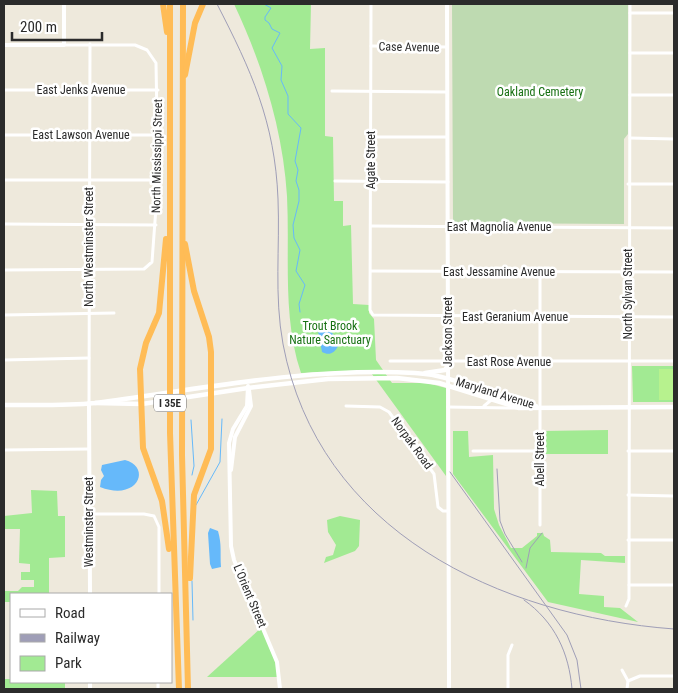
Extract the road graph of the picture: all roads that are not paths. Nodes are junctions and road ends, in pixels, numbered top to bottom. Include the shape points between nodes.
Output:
1 (64, 4) edge
2 (163, 4) edge
3 (170, 4) edge
4 (183, 4) edge
5 (371, 4) edge
6 (447, 4) edge
7 (630, 4) edge
8 (202, 6) edge
9 (630, 13) junction
10 (674, 13) edge
11 (64, 44) junction
12 (90, 44) junction
13 (4, 45) edge
14 (371, 46) junction
15 (447, 47) junction
16 (630, 53) junction
17 (674, 53) edge
18 (170, 61) junction
19 (183, 86) junction
20 (89, 89) junction
21 (4, 90) edge
22 (158, 90) junction
23 (332, 91) dead end
24 (371, 91) junction
25 (447, 92) junction
26 (630, 94) junction
27 (674, 95) edge
28 (89, 134) junction
29 (4, 135) edge
30 (158, 135) junction
31 (371, 137) junction
32 (448, 137) junction
33 (630, 138) junction
34 (674, 139) edge
35 (89, 179) junction
36 (4, 180) edge
37 (158, 180) junction
38 (335, 181) dead end
39 (371, 181) junction
40 (448, 182) junction
41 (628, 184) junction
42 (674, 184) edge
43 (170, 201) junction
44 (182, 221) junction
45 (89, 223) junction
46 (4, 224) edge
47 (156, 225) junction
48 (371, 226) junction
49 (448, 227) junction
50 (628, 227) junction
51 (674, 228) edge
52 (90, 268) junction
53 (4, 270) edge
54 (371, 271) junction
55 (448, 272) junction
56 (540, 272) junction
57 (628, 272) junction
58 (674, 272) edge
59 (90, 313) junction
60 (114, 313) dead end
61 (4, 315) edge
62 (372, 315) joint
63 (540, 316) junction
64 (448, 317) junction
65 (628, 317) junction
66 (674, 317) edge
67 (89, 358) junction
68 (4, 360) edge
69 (390, 361) dead end
70 (674, 361) edge
71 (540, 362) junction
72 (628, 362) junction
73 (448, 363) junction
74 (424, 374) junction
75 (448, 379) junction
76 (247, 380) junction
77 (211, 385) junction
78 (448, 386) junction
79 (248, 388) junction
80 (211, 394) junction
81 (142, 395) junction
82 (496, 396) junction
83 (491, 401) junction
84 (95, 402) junction
85 (89, 403) junction
86 (142, 404) junction
87 (4, 405) edge
88 (346, 406) dead end
89 (539, 406) junction
90 (448, 407) junction
91 (483, 407) junction
92 (628, 407) junction
93 (674, 407) edge
94 (519, 408) junction
95 (89, 449) junction
96 (4, 450) edge
97 (628, 450) junction
98 (473, 451) dead end
99 (539, 451) junction
100 (674, 451) edge
101 (628, 495) junction
102 (674, 496) edge
103 (448, 511) junction
104 (89, 514) junction
105 (540, 526) dead end
106 (628, 540) junction
107 (674, 540) edge
108 (674, 585) edge
109 (629, 586) junction
110 (90, 593) edge
111 (159, 593) edge
112 (175, 604) junction
113 (187, 604) junction
114 (626, 606) dead end
115 (512, 646) dead end
116 (622, 670) dead end
117 (674, 676) edge
118 (628, 681) junction
119 (179, 689) edge
120 (188, 689) edge
121 (280, 689) edge
122 (449, 689) edge
123 (508, 689) edge
124 (627, 689) edge

1 - 11 street
2 - 18 highway
3 - 18 highway, I 35E
4 - 19 highway, I 35E
5 - 14 street, Agate Street
6 - 15 street, Jackson Street
7 - 9 street, North Sylvan Street
8 - 19 highway via 195,23
9 - 10 street
9 - 16 street, North Sylvan Street
11 - 12 street
11 - 13 street
12 - 20 street, North Westminster Street
12 - 22 street, North Mississippi Street via 143,47 156,63
14 - 15 street, Case Avenue
14 - 24 street, Agate Street
15 - 25 street, Jackson Street
16 - 17 street
16 - 26 street, North Sylvan Street
18 - 43 highway, I 35E
19 - 44 highway, I 35E
20 - 21 street, East Jenks Avenue
20 - 22 street, East Jenks Avenue
20 - 28 street, North Westminster Street
22 - 30 street, North Mississippi Street
23 - 24 street
24 - 25 street
24 - 31 street, Agate Street
25 - 32 street, Jackson Street
26 - 27 street
26 - 33 street, North Sylvan Street
28 - 29 street, East Lawson Avenue
28 - 30 street, East Lawson Avenue
28 - 35 street, North Westminster Street
30 - 37 street, North Mississippi Street
31 - 32 street
31 - 39 street, Agate Street
32 - 40 street, Jackson Street
33 - 34 street
33 - 41 street, North Sylvan Street
35 - 36 street
35 - 37 street
35 - 45 street, North Westminster Street
37 - 47 street, North Mississippi Street
38 - 39 street
39 - 40 street
39 - 48 street, Agate Street
40 - 49 street, Jackson Street
41 - 42 street
41 - 50 street, North Sylvan Street
43 - 81 highway via 159,313 140,368
43 - 112 highway, I 35E via 170,433
44 - 77 highway via 194,291 210,344
44 - 113 highway, I 35E via 182,455
45 - 46 street
45 - 47 street
45 - 52 street, North Westminster Street
47 - 52 street, North Mississippi Street via 152,262 148,268
48 - 49 street, East Magnolia Avenue
48 - 54 street, Agate Street
49 - 50 street, East Magnolia Avenue
49 - 55 street, Jackson Street
50 - 51 street, East Magnolia Avenue
50 - 57 street, North Sylvan Street
52 - 53 street
52 - 59 street, North Westminster Street
54 - 55 street, East Jessamine Avenue
54 - 62 street, Agate Street
55 - 56 street, East Jessamine Avenue
55 - 64 street, Jackson Street
56 - 57 street, East Jessamine Avenue
56 - 63 street, Abell Street
57 - 58 street, East Jessamine Avenue
57 - 65 street, North Sylvan Street
59 - 60 street
59 - 61 street
59 - 67 street, North Westminster Street
62 - 64 street, East Geranium Avenue
63 - 64 street, East Geranium Avenue
63 - 65 street, East Geranium Avenue
63 - 71 street, Abell Street
64 - 73 street, Jackson Street
65 - 66 street, East Geranium Avenue
65 - 72 street, North Sylvan Street
67 - 68 street
67 - 85 street, North Westminster Street
69 - 73 street, East Rose Avenue
70 - 72 street, East Rose Avenue
71 - 72 street, East Rose Avenue
71 - 73 street, East Rose Avenue
71 - 89 street, Abell Street
72 - 92 street, North Sylvan Street
73 - 74 main road via 445,370
73 - 75 street, Jackson Street
74 - 75 main road, Maryland Avenue
74 - 76 main road, Maryland Avenue via 370,373
75 - 78 street, Jackson Street
75 - 82 main road, Maryland Avenue
76 - 77 main road, Maryland Avenue
76 - 79 street, L'Orient Street
77 - 80 highway
77 - 81 main road, Maryland Avenue
78 - 79 main road, Maryland Avenue via 429,381 373,378
78 - 83 main road, Maryland Avenue
78 - 90 street, Jackson Street
79 - 80 main road, Maryland Avenue
79 - 121 street, L'Orient Street via 252,402 229,443 233,556 277,662
80 - 86 main road, Maryland Avenue
80 - 113 highway via 211,449 194,495
81 - 84 main road, Maryland Avenue
81 - 86 highway
82 - 83 street
82 - 89 main road, Maryland Avenue
83 - 91 street
83 - 94 main road, Maryland Avenue
84 - 85 main road
84 - 86 main road, Maryland Avenue
85 - 87 main road
85 - 95 street, North Westminster Street
86 - 112 highway via 143,448 165,513
88 - 103 street, Norpak Road via 380,407 389,412 434,474 439,509
89 - 92 main road
89 - 94 main road, Maryland Avenue
89 - 99 street, Abell Street
90 - 91 street
90 - 103 street, Jackson Street
91 - 94 street
92 - 93 main road
92 - 97 street, North Sylvan Street
95 - 96 street
95 - 104 street, Westminster Street
97 - 100 street
97 - 101 street, North Sylvan Street
98 - 99 street
99 - 105 street, Abell Street
101 - 102 street
101 - 106 street, North Sylvan Street
103 - 122 street, Jackson Street
104 - 110 street, Westminster Street
104 - 111 street via 154,516 159,527
106 - 107 street
106 - 109 street, North Sylvan Street
108 - 109 street
109 - 114 street, North Sylvan Street
112 - 119 highway, I 35E
113 - 120 highway, I 35E
115 - 123 street via 508,655
116 - 118 street
117 - 118 street via 640,676
118 - 124 street

